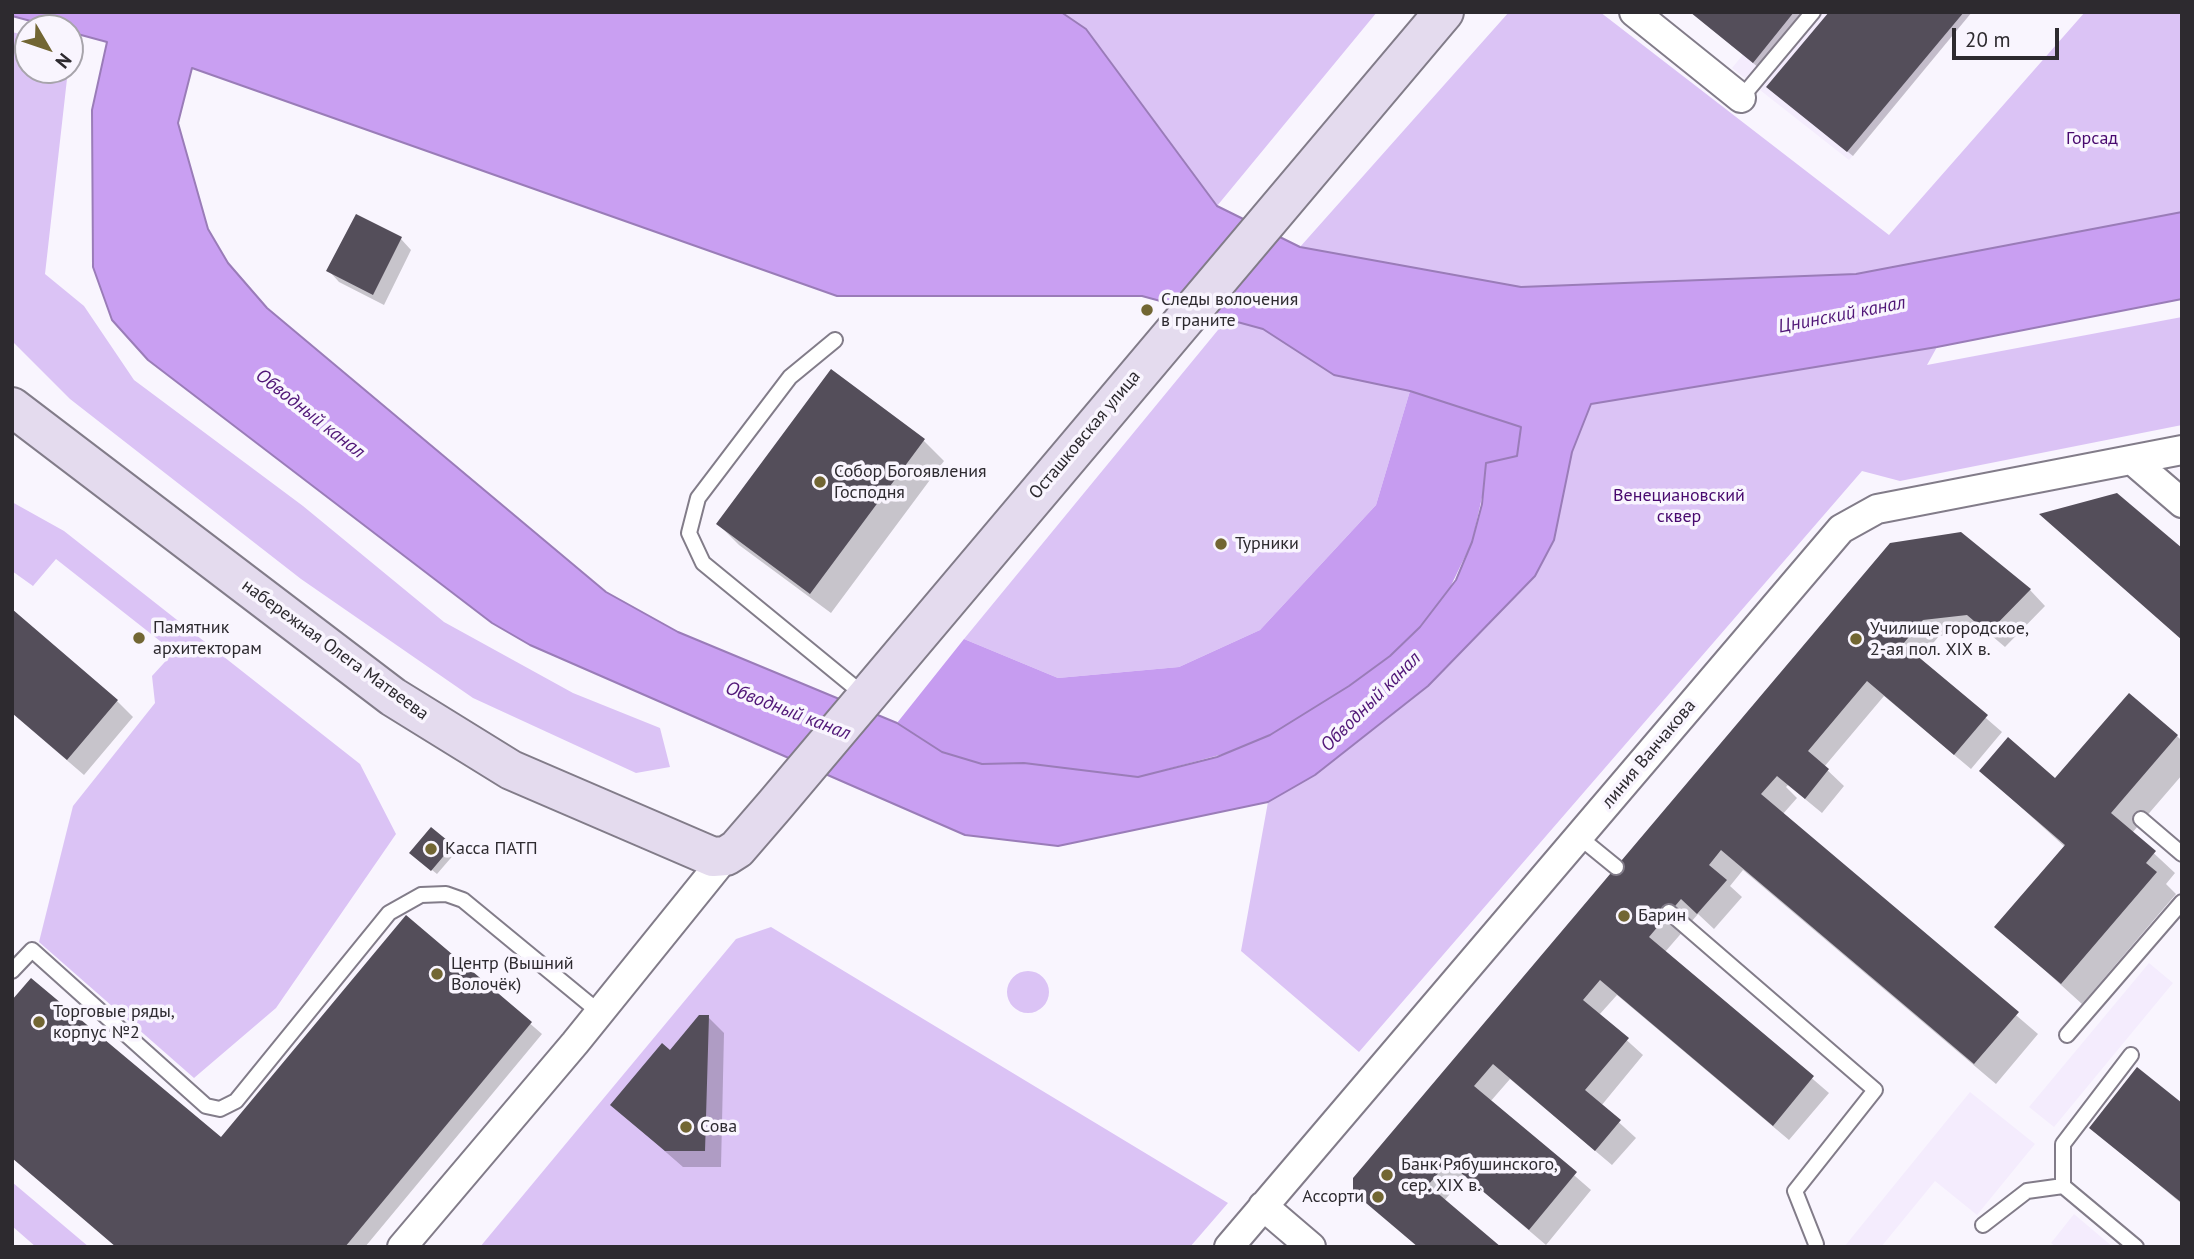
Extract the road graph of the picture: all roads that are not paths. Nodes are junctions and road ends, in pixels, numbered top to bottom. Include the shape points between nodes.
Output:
1 (1444, 12) edge
2 (1634, 12) edge
3 (1812, 12) edge
4 (1741, 98) joint
5 (835, 340) dead end
6 (12, 407) edge
7 (2182, 450) edge
8 (2132, 460) junction
9 (2182, 503) edge
10 (866, 696) junction
11 (2140, 819) dead end
12 (1578, 836) junction
13 (2182, 854) edge
14 (726, 856) junction
15 (1616, 867) dead end
16 (2182, 902) edge
17 (1670, 912) dead end
18 (12, 971) edge
19 (599, 1012) junction
20 (2067, 1035) dead end
21 (2131, 1055) dead end
22 (2063, 1186) junction
23 (1263, 1206) junction
24 (1983, 1225) dead end
25 (1816, 1244) dead end
26 (402, 1247) edge
27 (1228, 1247) edge
28 (1311, 1247) edge
29 (2136, 1247) edge

1 - 10 street, Осташковская улица
2 - 4 street
3 - 4 lane
5 - 10 lane via 790,377 698,498 689,533 703,563
6 - 14 street, набережная Олега Матвеева via 393,696 511,770 713,857
7 - 8 street, линия Ванчакова
8 - 9 street
8 - 12 street, линия Ванчакова via 1877,509 1840,529
10 - 14 street, Осташковская улица via 737,849
11 - 13 lane
12 - 15 lane
12 - 23 street, линия Ванчакова
14 - 19 street
16 - 20 lane
17 - 25 lane via 1875,1090 1795,1191
18 - 19 lane via 32,950 206,1105 220,1109 236,1101 389,913 421,895 446,894 463,900
19 - 26 street
21 - 22 lane via 2063,1144
22 - 24 lane via 2027,1191
22 - 29 lane
23 - 27 street, линия Ванчакова
23 - 28 street

